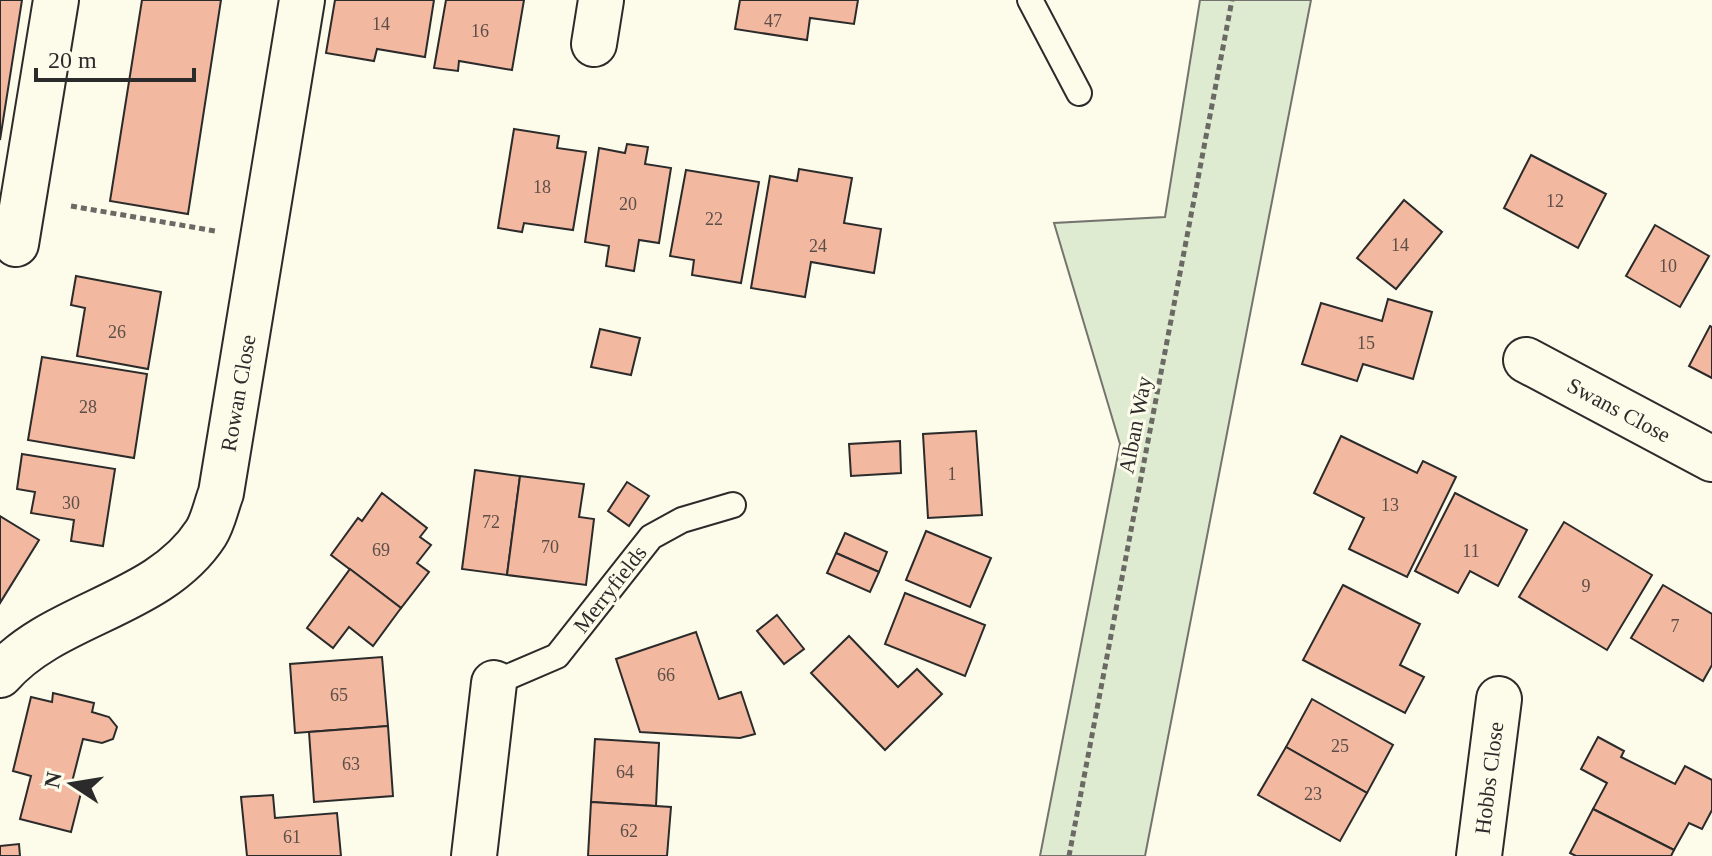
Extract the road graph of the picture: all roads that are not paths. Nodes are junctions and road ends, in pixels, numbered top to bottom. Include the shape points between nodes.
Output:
1 (56, 0) edge
2 (302, 0) edge
3 (601, 0) edge
4 (1030, 0) edge
5 (594, 44) dead end
6 (1079, 93) dead end
7 (16, 244) dead end
8 (1526, 360) dead end
9 (1712, 459) edge
10 (733, 505) dead end
11 (0, 675) edge
12 (494, 683) joint
13 (1499, 699) dead end
14 (474, 856) edge
15 (1479, 856) edge

1 - 7 street
2 - 11 street, Rowan Close via 221,493 207,532 179,565 32,646
3 - 5 street
4 - 6 lane
8 - 9 street, Swans Close
10 - 12 lane, Merryfields via 682,520 651,537 557,656
12 - 14 street
13 - 15 street, Hobbs Close

